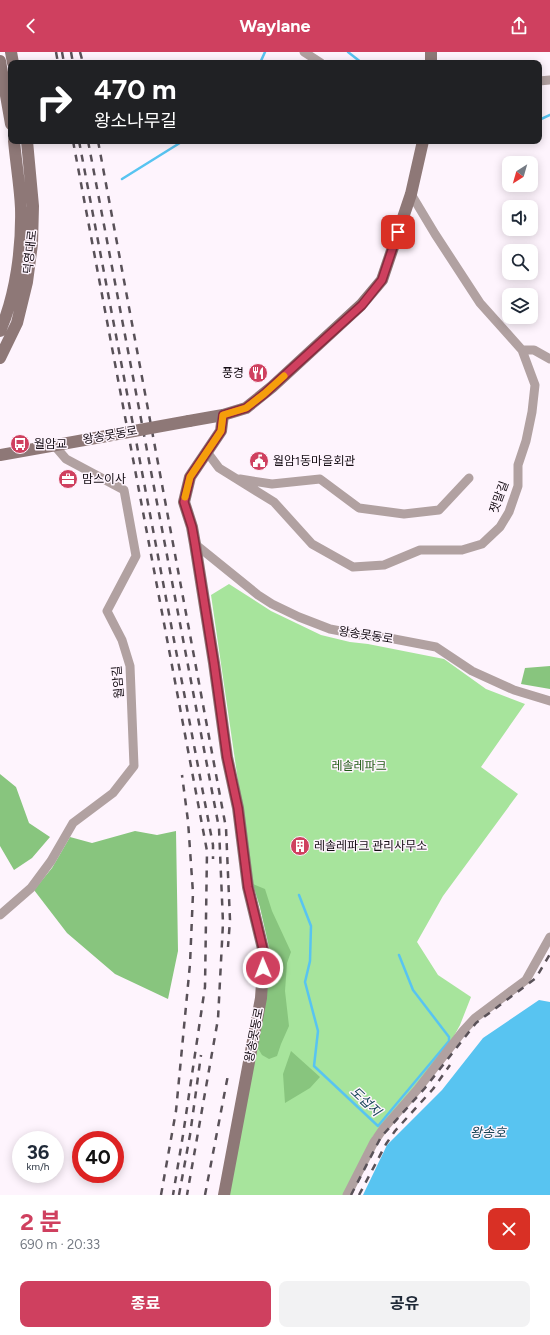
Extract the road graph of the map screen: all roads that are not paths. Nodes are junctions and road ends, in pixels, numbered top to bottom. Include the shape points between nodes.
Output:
1 (304, 52) edge
2 (316, 60) edge
3 (0, 61) edge
4 (2, 86) edge
5 (8, 111) edge
6 (14, 144) edge
7 (26, 144) edge
8 (422, 147) edge
9 (411, 194) junction
10 (0, 330) edge
11 (522, 350) junction
12 (0, 358) edge
13 (550, 359) edge
14 (223, 415) junction
15 (54, 445) junction
16 (207, 452) junction
17 (0, 455) edge
18 (236, 478) junction
19 (469, 478) dead end
20 (195, 544) junction
21 (550, 702) edge
22 (0, 915) edge
23 (550, 937) edge
24 (224, 1195) edge
25 (347, 1195) edge

1 - 2 street
3 - 4 street
4 - 5 street
6 - 10 street, 덕영대로 via 21,207 20,243 15,283
7 - 12 street, 덕영대로 via 33,206 32,244 27,282 17,323
8 - 9 street
9 - 11 street, 잿말길 via 480,303
9 - 14 street via 382,280 362,305 264,394 246,408
11 - 13 street via 534,350
11 - 18 street, 잿말길 via 535,385 526,441 518,465 518,486 509,512 500,527 482,544 462,550 420,550 384,565 353,567 312,544 274,502
14 - 15 street, 왕송못동로, bridge
14 - 16 street, 왕송못동로 via 221,431
15 - 17 street, 왕송못동로
15 - 22 street, 월암길 via 66,459 124,490 136,556 107,611 122,640 130,666 134,766 113,793 73,822 32,888
16 - 18 street, 잿말길 via 219,468
16 - 20 street, 왕송못동로 via 190,477 184,502
18 - 19 street via 272,484 320,479 359,508 404,514 439,510
20 - 21 street, 왕송못동로 via 258,595 299,617 330,629 436,647 472,671 514,690
20 - 24 street, 왕송못동로 via 227,757 238,808 248,887 264,953 262,998
23 - 25 street via 526,980 475,1018 418,1090 383,1129

